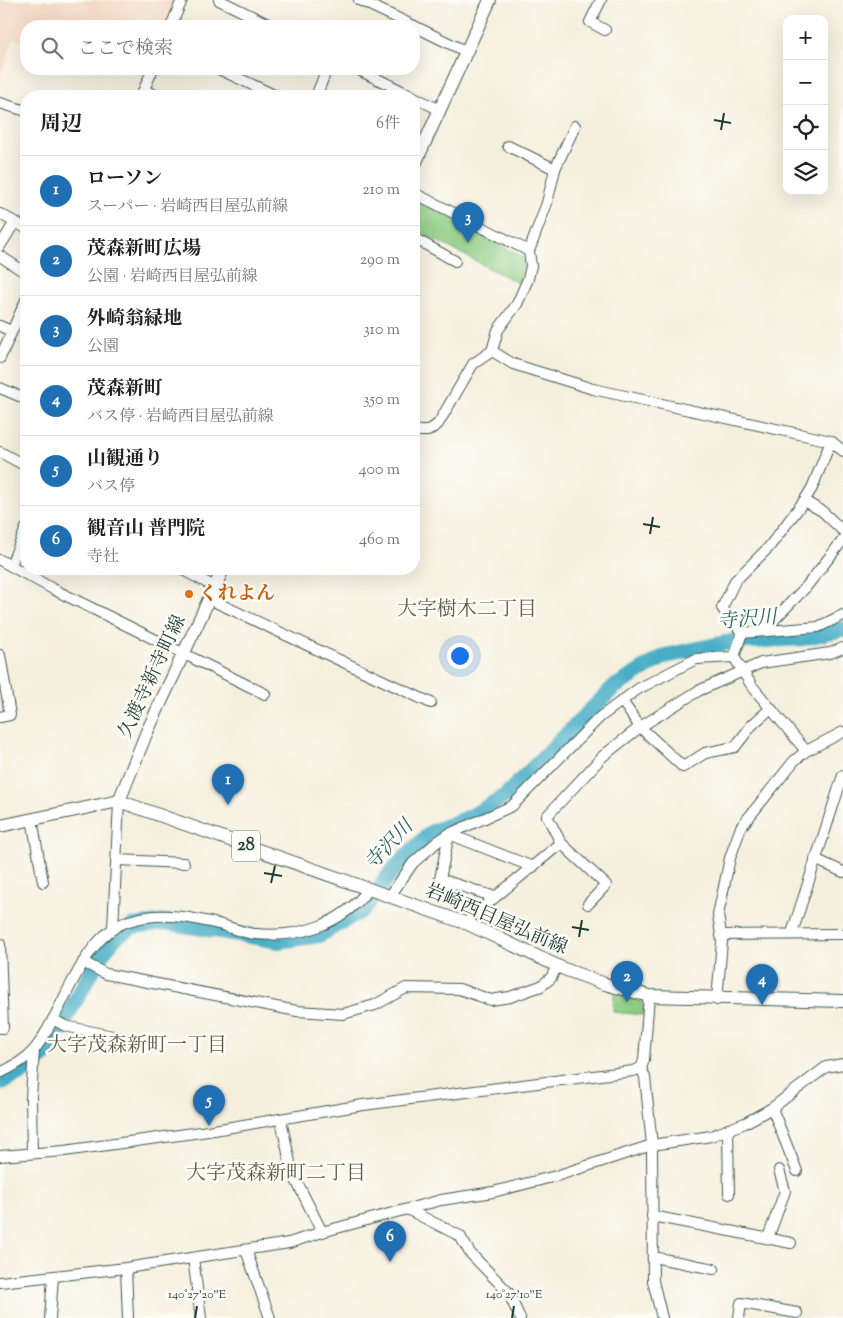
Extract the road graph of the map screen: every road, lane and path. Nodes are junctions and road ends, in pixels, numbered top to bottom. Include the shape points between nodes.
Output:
1 (182, 0) edge
2 (219, 0) edge
3 (359, 0) edge
4 (490, 0) edge
5 (601, 0) edge
6 (174, 20) edge
7 (260, 20) edge
8 (401, 20) edge
9 (420, 29) edge
10 (605, 30) dead end
11 (467, 52) junction
12 (150, 75) edge
13 (232, 75) edge
14 (324, 75) edge
15 (369, 75) edge
16 (144, 90) edge
17 (263, 90) edge
18 (318, 90) edge
19 (399, 90) edge
20 (420, 100) edge
21 (0, 102) edge
22 (20, 109) edge
23 (440, 110) junction
24 (575, 126) dead end
25 (508, 146) dead end
26 (420, 153) edge
27 (555, 169) junction
28 (420, 196) edge
29 (0, 214) edge
30 (15, 222) junction
31 (20, 225) edge
32 (420, 241) edge
33 (0, 246) edge
34 (529, 251) junction
35 (0, 256) edge
36 (455, 260) dead end
37 (20, 269) edge
38 (20, 312) edge
39 (0, 326) edge
40 (11, 331) junction
41 (492, 351) junction
42 (0, 358) edge
43 (0, 388) edge
44 (20, 396) edge
45 (420, 431) edge
46 (831, 441) junction
47 (843, 451) edge
48 (0, 452) edge
49 (20, 463) edge
50 (804, 501) junction
51 (843, 531) edge
52 (843, 540) edge
53 (20, 543) edge
54 (0, 560) edge
55 (11, 565) junction
56 (20, 570) edge
57 (28, 575) edge
58 (192, 575) edge
59 (220, 575) edge
60 (215, 587) junction
61 (209, 599) junction
62 (843, 615) edge
63 (763, 631) junction
64 (741, 635) junction
65 (843, 648) edge
66 (183, 654) junction
67 (0, 655) edge
68 (734, 656) junction
69 (742, 672) junction
70 (265, 694) dead end
71 (622, 701) junction
72 (431, 703) dead end
73 (771, 708) junction
74 (0, 717) edge
75 (640, 727) junction
76 (838, 734) edge
77 (843, 744) edge
78 (806, 751) junction
79 (843, 775) edge
80 (119, 801) junction
81 (32, 819) junction
82 (0, 826) edge
83 (449, 834) junction
84 (561, 844) junction
85 (815, 859) junction
86 (117, 860) junction
87 (184, 863) dead end
88 (532, 867) junction
89 (843, 872) edge
90 (43, 882) dead end
91 (371, 890) junction
92 (389, 896) junction
93 (495, 897) junction
94 (588, 904) dead end
95 (468, 924) junction
96 (113, 929) junction
97 (792, 933) junction
98 (843, 934) edge
99 (721, 935) junction
100 (0, 944) edge
101 (88, 965) junction
102 (557, 966) junction
103 (650, 996) junction
104 (717, 1000) junction
105 (843, 1001) edge
106 (53, 1019) junction
107 (0, 1028) edge
108 (127, 1039) dead end
109 (34, 1050) junction
110 (843, 1064) edge
111 (641, 1068) junction
112 (0, 1074) edge
113 (772, 1108) junction
114 (281, 1120) junction
115 (728, 1129) junction
116 (652, 1145) junction
117 (32, 1153) junction
118 (0, 1156) edge
119 (779, 1170) dead end
120 (797, 1171) dead end
121 (729, 1194) dead end
122 (409, 1210) junction
123 (652, 1216) junction
124 (322, 1232) junction
125 (768, 1238) junction
126 (791, 1243) dead end
127 (246, 1250) junction
128 (653, 1257) junction
129 (194, 1258) junction
130 (126, 1268) junction
131 (714, 1269) dead end
132 (53, 1277) junction
133 (0, 1282) edge
134 (797, 1313) dead end
135 (50, 1318) edge
136 (128, 1318) edge
137 (201, 1318) edge
138 (270, 1318) edge
139 (520, 1318) edge
140 (662, 1318) edge
141 (738, 1318) edge

1 - 6 street
2 - 7 street
3 - 8 street
4 - 11 main road
5 - 10 street via 590,22
9 - 11 street
11 - 23 main road
12 - 16 street
13 - 17 street
14 - 18 street
15 - 19 street
20 - 23 street
21 - 22 street
23 - 26 main road
24 - 27 street
25 - 27 street
27 - 34 street via 548,203
28 - 34 street
29 - 30 street
30 - 31 street
30 - 33 street
32 - 36 street
34 - 41 street via 531,266 528,279 517,304 498,330
35 - 37 street
38 - 40 street
39 - 40 street
40 - 42 street
41 - 45 street via 473,364 438,424 428,431
41 - 46 street via 513,364 593,389
43 - 44 street
46 - 47 street
46 - 50 street
48 - 49 street
50 - 51 street via 822,511
50 - 64 street via 769,547 735,581 722,608
52 - 63 street via 806,587
53 - 55 street
54 - 55 street
55 - 56 street
57 - 66 street
58 - 60 street
59 - 60 main road, 久渡寺新寺町線
60 - 61 main road, 久渡寺新寺町線
61 - 66 main road, 久渡寺新寺町線
61 - 72 street
62 - 63 street via 818,627
63 - 64 street
64 - 68 street
65 - 69 street via 830,653 761,663
66 - 70 street
66 - 80 main road, 久渡寺新寺町線
67 - 74 street via 10,715
68 - 69 street
68 - 71 street via 696,659 638,689
69 - 73 street
69 - 75 street via 698,691
71 - 75 street
71 - 83 street via 600,717 512,806
73 - 75 street via 734,747 705,753 683,767
73 - 78 street
75 - 84 street via 603,756 547,816
76 - 77 street
76 - 78 street
78 - 99 street via 794,761 741,826 730,858 718,915
79 - 85 street
80 - 81 main road
80 - 86 street
80 - 91 main road, 岩崎西目屋弘前線 / 28
81 - 82 main road
81 - 90 street
83 - 88 street
83 - 92 street via 413,863
83 - 93 street via 440,879
84 - 88 street
84 - 94 street via 606,885
85 - 89 street
85 - 97 street
86 - 87 street
86 - 96 street
88 - 93 street
91 - 92 main road, 岩崎西目屋弘前線 / 28
91 - 96 street via 338,918 313,930 287,934 254,934 172,914 126,921
92 - 95 main road, 岩崎西目屋弘前線 / 28
93 - 95 street via 471,917
95 - 102 main road, 岩崎西目屋弘前線 / 28
96 - 101 street via 97,944
97 - 98 street
97 - 99 street
99 - 104 street
100 - 107 street
101 - 102 street via 106,974 297,1011 343,1014 375,1005 406,988 459,989 491,1000 510,997 541,986 551,978
101 - 106 street
102 - 103 main road, 岩崎西目屋弘前線 / 28
103 - 104 main road, 岩崎西目屋弘前線 / 28
103 - 111 street
104 - 105 main road, 岩崎西目屋弘前線 / 28
106 - 108 street via 65,1026
106 - 109 street
109 - 112 street via 19,1064
109 - 117 street
110 - 113 street via 834,1064 816,1073
111 - 114 street via 363,1105
111 - 116 street via 645,1076
113 - 115 street
113 - 120 street
114 - 117 street via 74,1150
114 - 124 street via 292,1172
115 - 116 street via 711,1136
115 - 121 street
116 - 122 street via 556,1176 493,1192 441,1200
116 - 123 street
117 - 118 street
119 - 125 street via 785,1191
122 - 124 street
122 - 139 street via 460,1236 470,1253 508,1292
123 - 125 street
123 - 128 street
124 - 127 street via 289,1243
125 - 126 street
127 - 129 street
127 - 138 street
128 - 131 street
128 - 140 street via 654,1282
129 - 130 street
129 - 137 street
130 - 132 street
130 - 136 street
132 - 133 street
132 - 135 street
134 - 141 street via 741,1303

